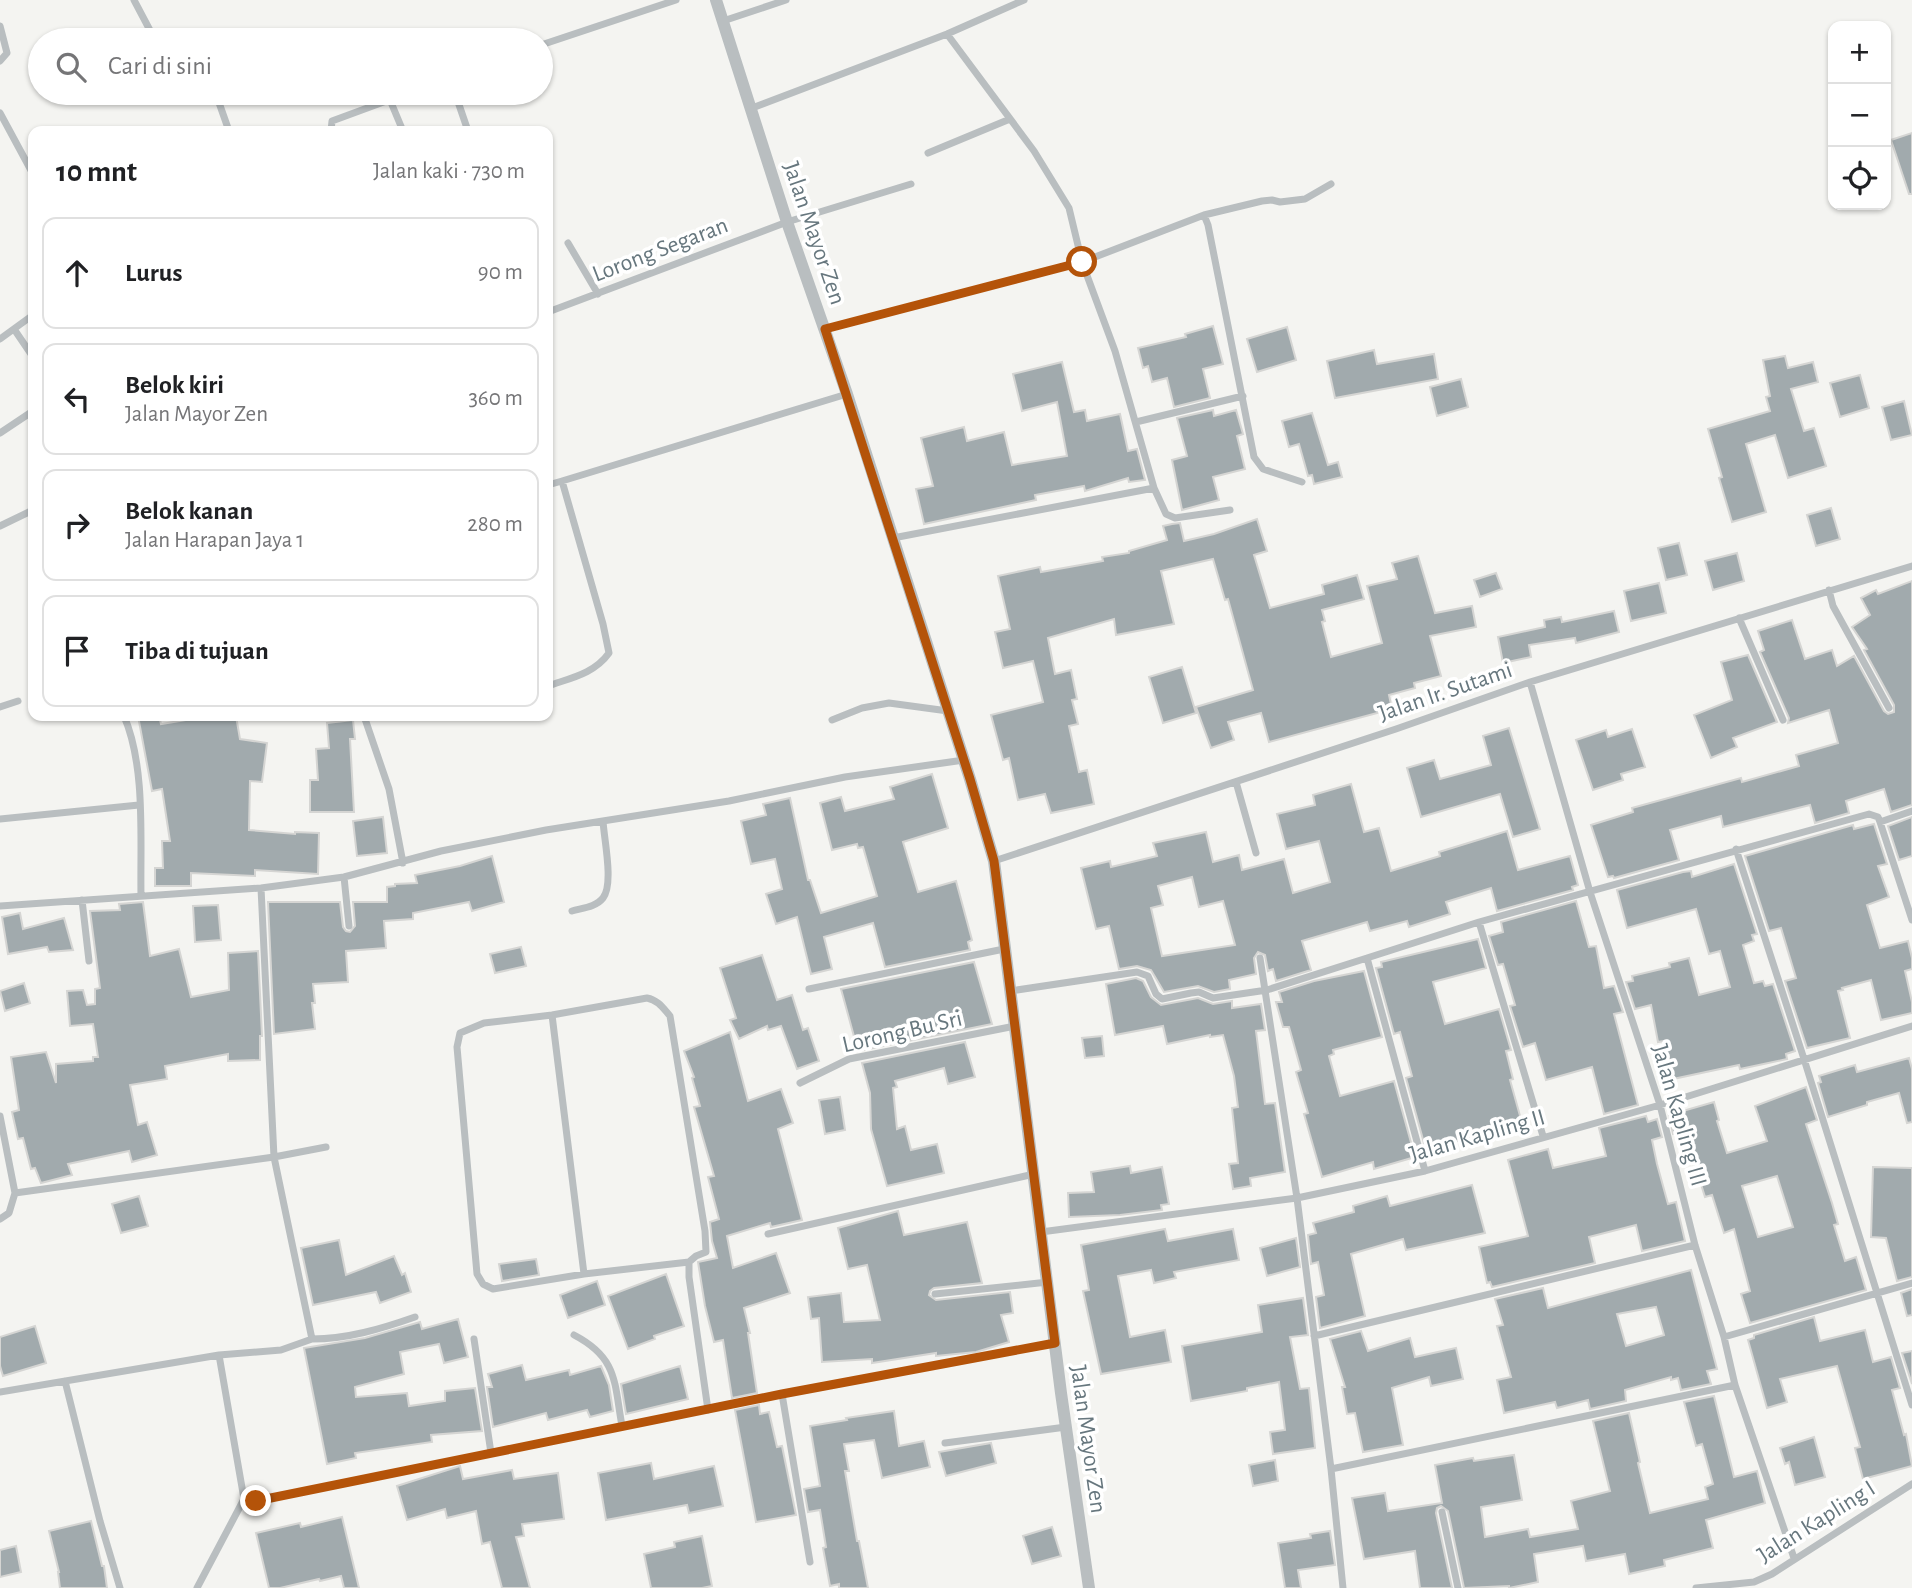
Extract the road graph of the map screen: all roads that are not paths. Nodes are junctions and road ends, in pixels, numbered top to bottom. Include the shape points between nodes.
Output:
1 (134, 0) edge
2 (676, 0) edge
3 (716, 0) edge
4 (786, 0) edge
5 (1024, 0) edge
6 (723, 20) junction
7 (0, 26) edge
8 (149, 28) edge
9 (947, 34) junction
10 (553, 42) edge
11 (0, 61) edge
12 (220, 105) edge
13 (376, 105) edge
14 (392, 105) edge
15 (459, 105) edge
16 (752, 107) junction
17 (0, 113) edge
18 (1010, 119) junction
19 (227, 126) edge
20 (332, 126) edge
21 (401, 126) edge
22 (466, 126) edge
23 (928, 153) dead end
24 (28, 165) edge
25 (911, 184) dead end
26 (1331, 184) dead end
27 (1204, 215) junction
28 (787, 222) junction
29 (568, 243) dead end
30 (1082, 262) junction
31 (598, 293) junction
32 (553, 310) edge
33 (28, 319) edge
34 (14, 329) junction
35 (825, 329) junction
36 (0, 340) edge
37 (28, 350) edge
38 (847, 394) junction
39 (1243, 396) junction
40 (28, 414) edge
41 (1136, 422) junction
42 (0, 433) edge
43 (562, 481) junction
44 (1302, 482) dead end
45 (553, 484) edge
46 (1154, 488) junction
47 (1230, 510) dead end
48 (28, 512) edge
49 (0, 526) edge
50 (893, 538) junction
51 (1912, 566) edge
52 (1829, 590) junction
53 (1739, 618) junction
54 (1530, 682) junction
55 (553, 684) edge
56 (18, 701) dead end
57 (0, 707) edge
58 (1889, 708) dead end
59 (948, 711) junction
60 (832, 720) dead end
61 (1783, 720) dead end
62 (126, 721) edge
63 (366, 721) edge
64 (964, 760) junction
65 (1236, 782) junction
66 (139, 805) junction
67 (1912, 811) edge
68 (0, 819) edge
69 (603, 821) junction
70 (1880, 822) junction
71 (1735, 849) junction
72 (1256, 853) dead end
73 (994, 861) junction
74 (403, 863) junction
75 (344, 877) junction
76 (261, 888) junction
77 (1590, 892) junction
78 (141, 896) junction
79 (82, 900) junction
80 (0, 906) edge
81 (572, 911) dead end
82 (1912, 920) edge
83 (1479, 922) junction
84 (349, 926) dead end
85 (1004, 948) junction
86 (1260, 958) dead end
87 (1367, 958) junction
88 (89, 961) dead end
89 (809, 989) dead end
90 (1267, 990) junction
91 (1010, 991) junction
92 (552, 1016) junction
93 (1015, 1026) junction
94 (1912, 1026) edge
95 (1804, 1059) junction
96 (800, 1083) dead end
97 (1660, 1105) junction
98 (0, 1116) edge
99 (1542, 1136) junction
100 (326, 1147) dead end
101 (274, 1157) junction
102 (1425, 1171) junction
103 (1034, 1174) junction
104 (15, 1193) junction
105 (1297, 1198) junction
106 (0, 1219) edge
107 (1041, 1232) junction
108 (768, 1234) dead end
109 (1695, 1245) junction
110 (689, 1262) junction
111 (584, 1274) junction
112 (1048, 1282) junction
113 (1912, 1283) edge
114 (1877, 1292) junction
115 (935, 1294) dead end
116 (415, 1317) dead end
117 (574, 1335) dead end
118 (1314, 1336) junction
119 (1724, 1337) junction
120 (312, 1339) junction
121 (474, 1339) dead end
122 (1055, 1343) junction
123 (219, 1354) junction
124 (65, 1381) junction
125 (1735, 1385) junction
126 (0, 1392) edge
127 (782, 1394) junction
128 (1912, 1405) edge
129 (708, 1410) junction
130 (622, 1426) junction
131 (1066, 1427) junction
132 (946, 1443) dead end
133 (491, 1452) junction
134 (1331, 1469) junction
135 (1912, 1483) edge
136 (244, 1499) junction
137 (1442, 1512) dead end
138 (1794, 1558) junction
139 (810, 1562) dead end
140 (120, 1588) edge
141 (197, 1588) edge
142 (1089, 1588) edge
143 (1343, 1588) edge
144 (1458, 1588) edge
145 (1696, 1588) edge

1 - 8 street
2 - 10 street
3 - 6 street, Jalan Mayor Zen
4 - 6 street
5 - 9 street
6 - 16 street, Jalan Mayor Zen
7 - 11 street via 7,53
9 - 16 street
9 - 18 street
12 - 19 street
13 - 20 street via 332,121
14 - 21 street
15 - 22 street
16 - 28 street, Jalan Mayor Zen
17 - 24 street
18 - 23 street
18 - 30 street via 1069,208
25 - 28 street, Lorong Segaran
26 - 27 street via 1305,199 1262,201
27 - 30 street
27 - 39 street
28 - 31 street, Lorong Segaran
28 - 35 street, Jalan Mayor Zen
29 - 31 street
30 - 35 street
30 - 41 street
31 - 32 street, Lorong Segaran
33 - 34 street
34 - 36 street
34 - 37 street
35 - 38 street, Jalan Mayor Zen
38 - 43 street
38 - 50 street, Jalan Mayor Zen
39 - 41 street
39 - 44 street via 1257,464
40 - 42 street
41 - 46 street
43 - 45 street
43 - 55 street via 609,653 590,671
46 - 47 street via 1166,514 1175,518
46 - 50 street
48 - 49 street
50 - 59 street, Jalan Mayor Zen
51 - 52 street, Jalan Ir. Sutami
52 - 53 street, Jalan Ir. Sutami
52 - 58 street via 1833,606
53 - 54 street, Jalan Ir. Sutami
53 - 61 street
54 - 65 street, Jalan Ir. Sutami
54 - 77 street, Jalan Kapling III
56 - 57 street
59 - 60 street via 889,703
59 - 64 street, Jalan Mayor Zen
62 - 66 street via 138,769
63 - 74 street via 389,789
64 - 69 street
64 - 73 street, Jalan Mayor Zen
65 - 72 street
65 - 73 street, Jalan Ir. Sutami
66 - 68 street
66 - 78 street
67 - 70 street
69 - 74 street via 441,851
69 - 81 street via 607,888 603,899 594,905
70 - 71 street via 1869,814
70 - 82 street
71 - 77 street
71 - 95 street
73 - 85 street, Jalan Mayor Zen
74 - 75 street
75 - 76 street
75 - 84 street
76 - 78 street
76 - 101 street
77 - 83 street
77 - 97 street, Jalan Kapling III
78 - 79 street
79 - 80 street
79 - 88 street
83 - 87 street
83 - 99 street
85 - 89 street
85 - 91 street, Jalan Mayor Zen
86 - 90 street
87 - 90 street
87 - 102 street
90 - 91 street via 1213,998 1199,992 1162,999 1148,976 1137,972
90 - 105 street
91 - 93 street, Jalan Mayor Zen
92 - 110 street via 647,998 654,999 670,1016 705,1231 706,1252
92 - 111 street
92 - 111 street via 484,1023 460,1033 457,1047 477,1274 492,1289
93 - 96 street, Lorong Bu Sri via 849,1059
93 - 103 street, Jalan Mayor Zen
94 - 95 street, Jalan Kapling II
95 - 97 street, Jalan Kapling II
95 - 114 street
97 - 99 street, Jalan Kapling II
97 - 109 street, Jalan Kapling III
98 - 104 street
99 - 102 street, Jalan Kapling II
100 - 101 street
101 - 104 street
101 - 120 street
102 - 105 street, Jalan Kapling II
103 - 107 street, Jalan Mayor Zen
103 - 108 street
104 - 106 street via 9,1213
105 - 107 street, Jalan Kapling II
105 - 118 street
107 - 112 street, Jalan Mayor Zen
109 - 118 street
109 - 119 street, Jalan Kapling III
110 - 111 street
110 - 129 street
112 - 115 street
112 - 122 street, Jalan Mayor Zen
113 - 114 street
114 - 119 street
114 - 128 street
116 - 120 street via 363,1333
117 - 130 street via 598,1350 609,1364
118 - 134 street
119 - 125 street, Jalan Kapling III
120 - 123 street via 281,1350
121 - 133 street
122 - 127 street
122 - 131 street, Jalan Mayor Zen
123 - 124 street
123 - 136 street
124 - 126 street
124 - 140 street
125 - 134 street
125 - 138 street, Jalan Kapling III
127 - 129 street
127 - 139 street
129 - 130 street
130 - 133 street
131 - 132 street
131 - 142 street, Jalan Mayor Zen
133 - 136 street via 256,1501
134 - 143 street
135 - 138 street, Jalan Kapling I
136 - 141 street
137 - 144 street
138 - 145 street, Jalan Kapling I via 1754,1582

